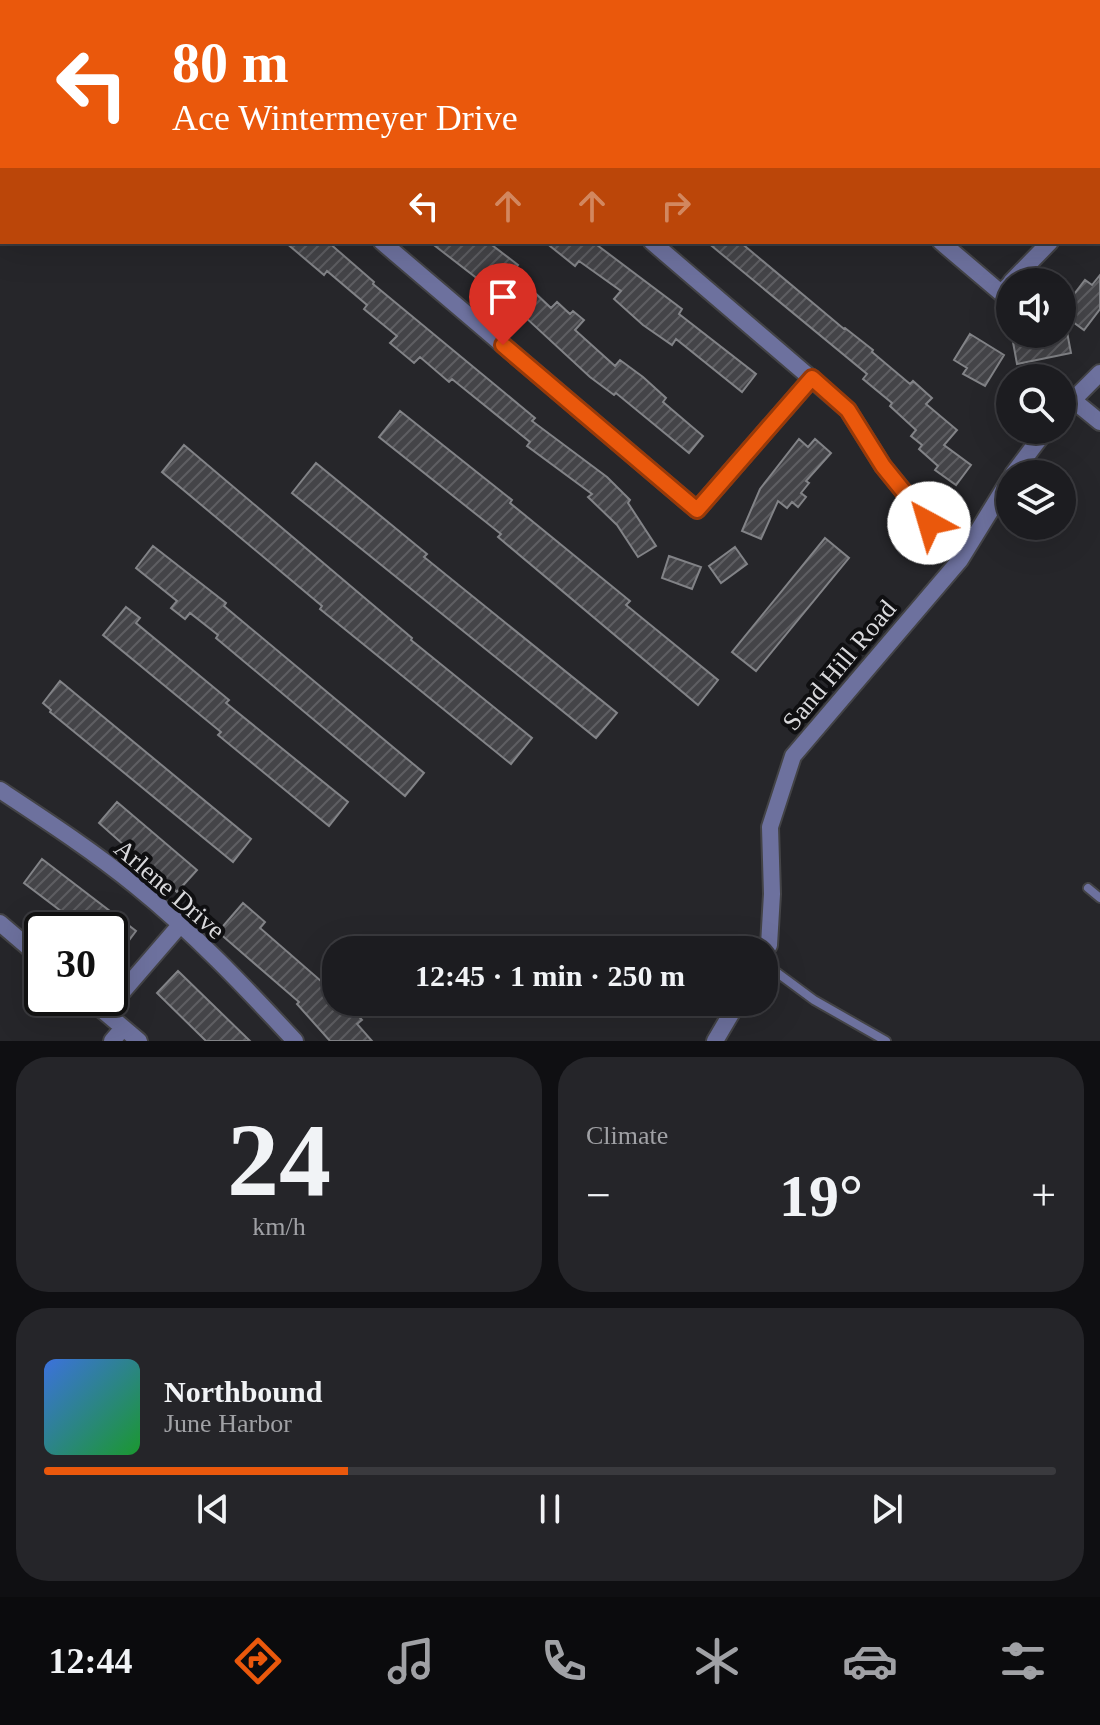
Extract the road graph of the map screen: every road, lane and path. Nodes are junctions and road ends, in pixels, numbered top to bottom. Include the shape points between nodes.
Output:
1 (384, 244) edge
2 (654, 244) edge
3 (944, 244) edge
4 (1048, 244) edge
5 (1025, 268) edge
6 (996, 278) edge
7 (1100, 373) edge
8 (812, 378) junction
9 (1076, 397) edge
10 (1076, 409) edge
11 (1100, 422) edge
12 (996, 502) edge
13 (960, 560) junction
14 (0, 790) edge
15 (1088, 888) dead end
16 (1100, 898) edge
17 (0, 923) edge
18 (180, 925) junction
19 (770, 936) edge
20 (24, 944) edge
21 (778, 973) edge
22 (128, 985) edge
23 (110, 1016) edge
24 (730, 1016) edge
25 (123, 1028) junction
26 (112, 1041) edge
27 (139, 1041) edge
28 (295, 1041) edge
29 (715, 1041) edge
30 (886, 1041) edge

1 - 8 street via 697,510
2 - 8 street
3 - 6 street
4 - 5 street
7 - 9 street
8 - 13 street via 848,410 883,466
10 - 11 street
12 - 13 street, Sand Hill Road
13 - 19 street, Sand Hill Road via 793,756 770,827
14 - 18 street, Arlene Drive via 76,840
15 - 16 lane
17 - 20 street
18 - 22 street
18 - 28 street, Arlene Drive
21 - 30 lane
23 - 25 street
24 - 29 street
25 - 26 street
25 - 27 street

